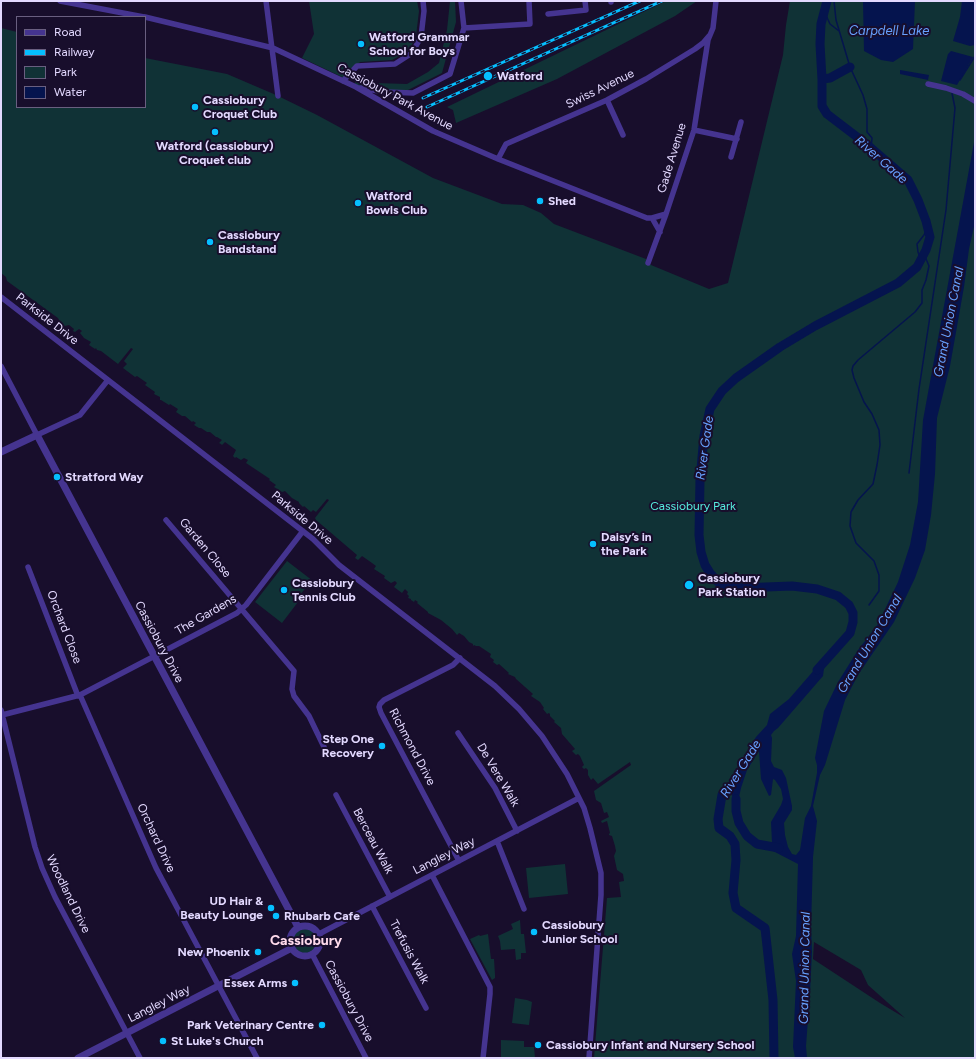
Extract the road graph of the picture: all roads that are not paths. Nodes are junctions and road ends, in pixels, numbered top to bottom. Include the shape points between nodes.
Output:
1 (60, 1) edge
2 (266, 1) edge
3 (423, 1) edge
4 (461, 1) edge
5 (529, 1) edge
6 (585, 1) edge
7 (716, 1) edge
8 (548, 14) dead end
9 (139, 16) edge
10 (146, 17) edge
11 (464, 28) junction
12 (710, 35) junction
13 (273, 48) junction
14 (695, 49) junction
15 (706, 57) junction
16 (343, 81) junction
17 (928, 84) dead end
18 (356, 88) junction
19 (278, 96) dead end
20 (607, 100) junction
21 (975, 101) edge
22 (741, 122) dead end
23 (694, 130) junction
24 (623, 135) dead end
25 (737, 139) junction
26 (732, 157) dead end
27 (498, 159) junction
28 (666, 214) junction
29 (652, 218) junction
30 (660, 232) junction
31 (648, 263) dead end
32 (1, 297) edge
33 (1, 366) edge
34 (108, 380) junction
35 (37, 435) junction
36 (1, 452) edge
37 (166, 520) dead end
38 (303, 531) junction
39 (28, 567) dead end
40 (242, 609) junction
41 (154, 656) junction
42 (460, 658) junction
43 (79, 696) junction
44 (2, 712) edge
45 (458, 733) dead end
46 (324, 747) dead end
47 (336, 795) dead end
48 (579, 798) junction
49 (518, 831) junction
50 (497, 841) junction
51 (459, 861) junction
52 (432, 875) junction
53 (390, 897) junction
54 (372, 906) junction
55 (524, 909) dead end
56 (298, 927) junction
57 (319, 934) junction
58 (292, 948) junction
59 (312, 954) junction
60 (219, 985) junction
61 (426, 1008) dead end
62 (127, 1033) junction
63 (78, 1058) edge
64 (140, 1058) edge
65 (257, 1058) edge
66 (366, 1058) edge
67 (483, 1058) edge
68 (589, 1058) edge

1 - 9 street, Cassiobury Park Avenue
2 - 13 street
3 - 16 street via 421,37 412,53 395,64 357,66
4 - 11 street
5 - 11 street via 530,24
6 - 8 street via 586,10
7 - 12 street, Gade Avenue
10 - 13 street, Cassiobury Park Avenue
11 - 18 street via 450,74 413,93
12 - 14 street, Swiss Avenue
12 - 15 street, Gade Avenue
13 - 16 street, Cassiobury Park Avenue
13 - 19 street
14 - 15 street
14 - 20 street, Swiss Avenue
15 - 23 street, Gade Avenue
16 - 18 street, Cassiobury Park Avenue
17 - 21 street via 956,91
18 - 27 street, Cassiobury Park Avenue via 433,131
20 - 24 street
20 - 27 street, Swiss Avenue via 506,144
22 - 25 street
23 - 25 street
23 - 28 street, Gade Avenue
25 - 26 street
27 - 29 street, Cassiobury Park Avenue
28 - 29 street
28 - 30 street, Gade Avenue
29 - 30 street
30 - 31 street, Gade Avenue
32 - 34 street, Parkside Drive
33 - 35 street, Cassiobury Drive
34 - 35 street via 80,415
34 - 38 street, Parkside Drive
35 - 36 street
35 - 41 street, Cassiobury Drive
37 - 40 street, Garden Close
38 - 40 street, The Gardens
38 - 42 street, Parkside Drive via 343,569
39 - 43 street, Orchard Close
40 - 41 street, The Gardens
40 - 46 street, Garden Close via 294,671 294,696
41 - 43 street, The Gardens
41 - 56 street, Cassiobury Drive
42 - 48 street, Parkside Drive via 508,698 532,723 558,759
42 - 51 street, Richmond Drive via 453,665 384,700 379,707
43 - 44 street, The Gardens
43 - 60 street, Orchard Drive via 156,868
44 - 62 street, Woodland Drive via 42,868
45 - 49 street, De Vere Walk via 495,788
47 - 53 street, Berceau Walk
48 - 49 street, Langley Way
48 - 68 street, Parkside Drive via 590,828 602,886
49 - 50 street, Langley Way
50 - 51 street, Langley Way
50 - 55 street
51 - 52 street, Langley Way
52 - 53 street, Langley Way
52 - 67 street via 490,987
53 - 54 street, Langley Way
54 - 57 street, Langley Way
54 - 61 street, Trefusis Walk
56 - 57 street via 312,927
56 - 58 street via 291,934
57 - 59 street via 319,948
58 - 59 street via 303,956
58 - 60 street, Langley Way
59 - 66 street, Cassiobury Drive
60 - 62 street, Langley Way
60 - 65 street, Orchard Drive
62 - 63 street, Langley Way
62 - 64 street, Woodland Drive

